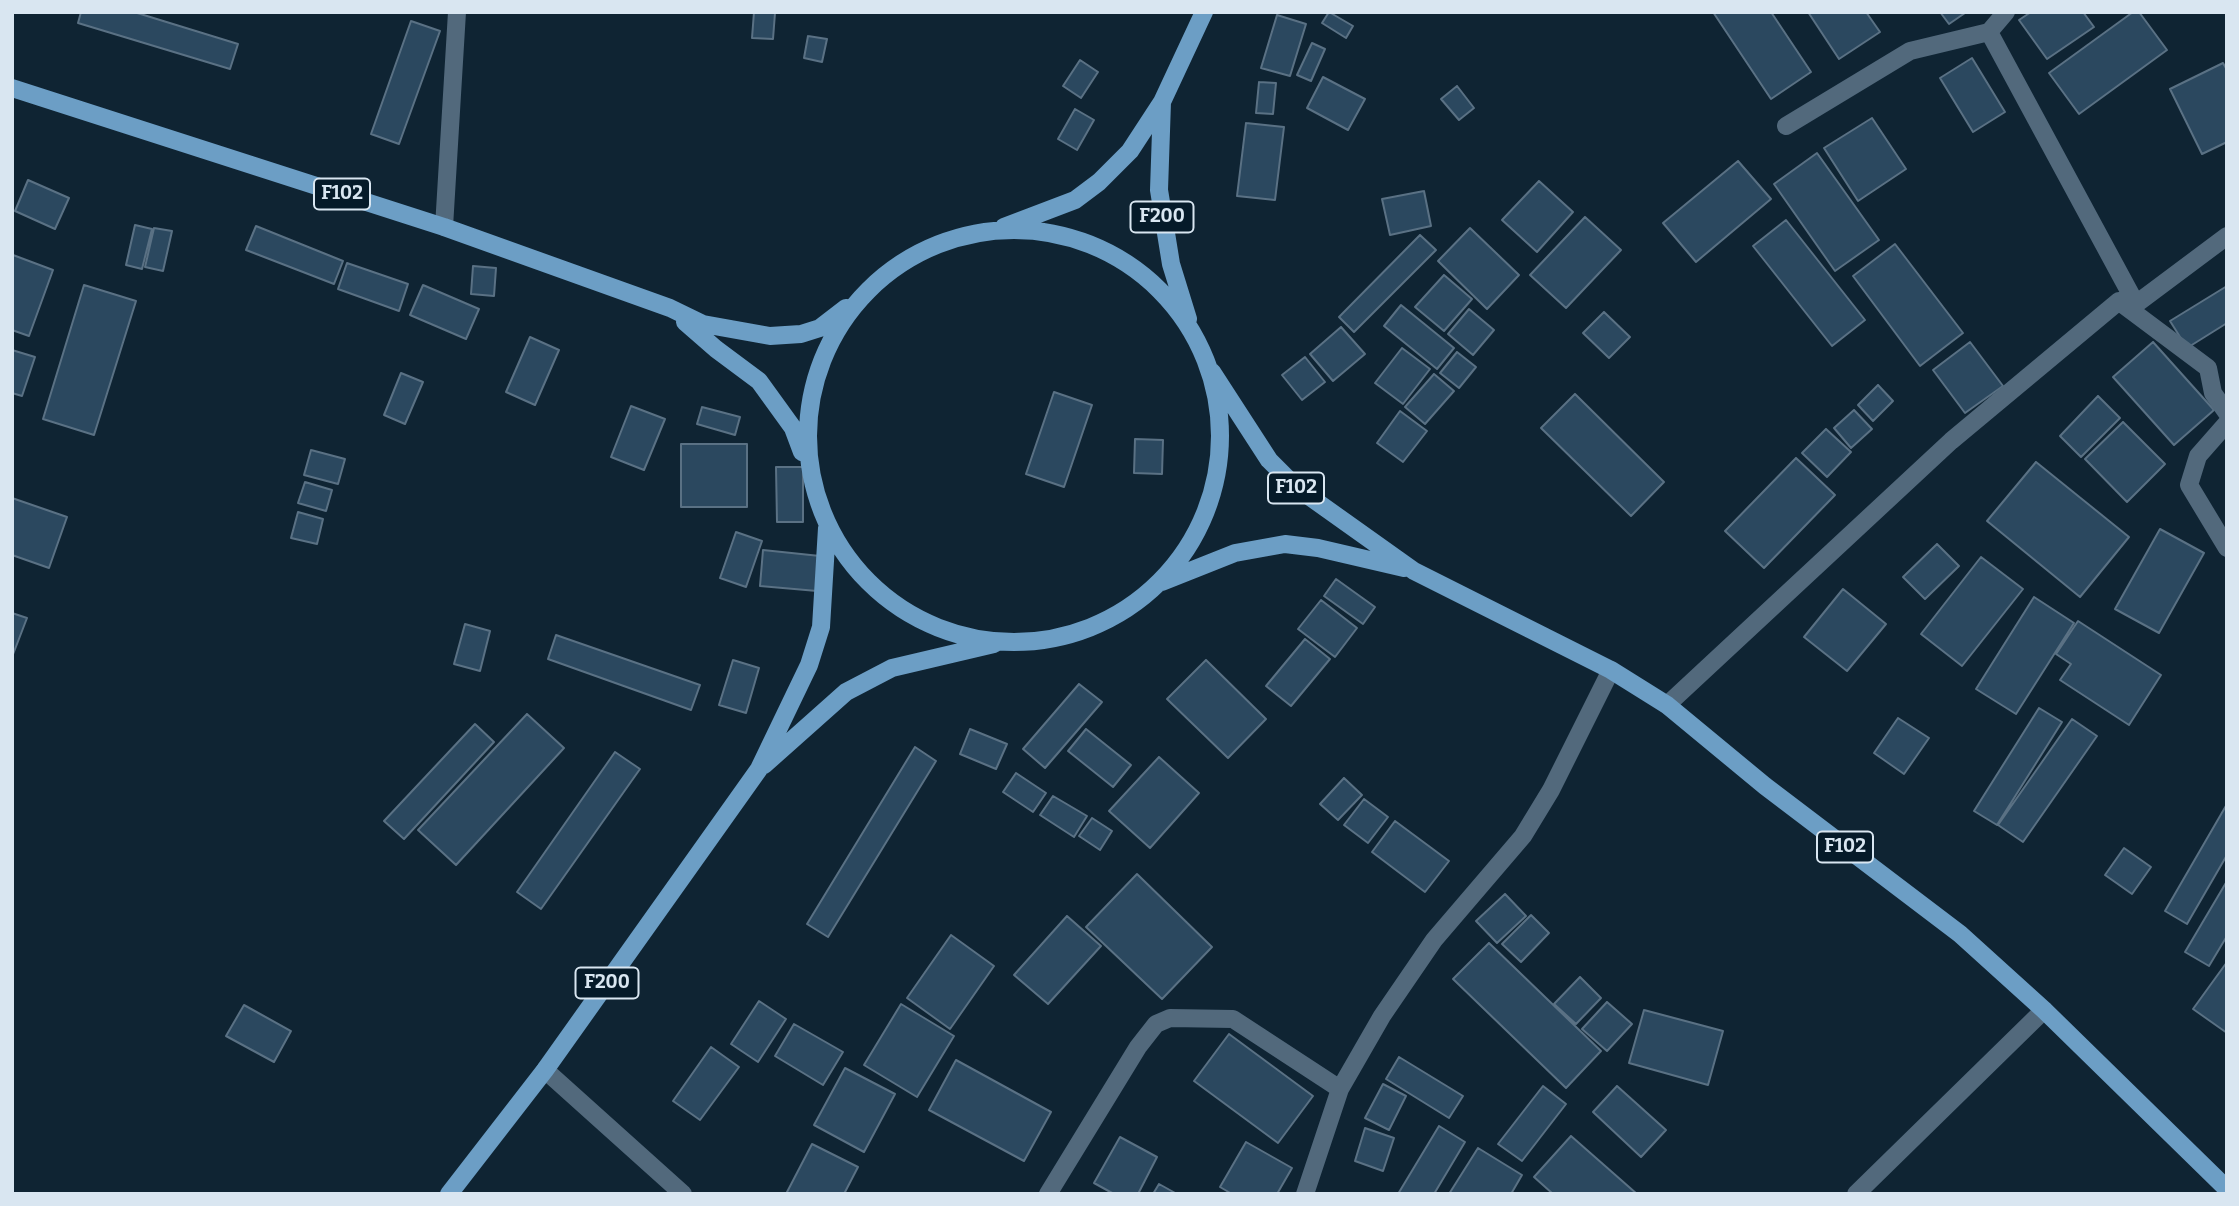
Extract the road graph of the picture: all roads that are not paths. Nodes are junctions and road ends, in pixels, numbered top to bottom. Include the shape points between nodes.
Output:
1 (457, 12) edge
2 (1204, 12) edge
3 (2006, 12) edge
4 (1989, 32) junction
5 (12, 88) edge
6 (1161, 102) junction
7 (1786, 126) dead end
8 (444, 227) junction
9 (992, 231) junction
10 (2227, 236) edge
11 (857, 301) junction
12 (2127, 302) junction
13 (670, 308) junction
14 (1191, 329) junction
15 (1212, 372) junction
16 (2227, 413) edge
17 (2227, 423) edge
18 (808, 470) junction
19 (827, 528) junction
20 (2227, 548) edge
21 (1415, 571) junction
22 (1162, 582) junction
23 (999, 643) junction
24 (1611, 670) junction
25 (1667, 705) junction
26 (759, 769) junction
27 (2044, 1010) junction
28 (545, 1070) junction
29 (1340, 1090) junction
30 (2227, 1189) edge
31 (449, 1194) edge
32 (683, 1194) edge
33 (1048, 1194) edge
34 (1304, 1194) edge
35 (1856, 1194) edge

1 - 8 street
2 - 6 main road, F200
3 - 4 street
4 - 7 street via 1910,51
4 - 12 street
5 - 8 main road, F102
6 - 9 main road, F200 via 1130,150 1099,182 1045,214
6 - 14 main road, F200 via 1163,227
8 - 13 main road, F102
9 - 11 main road via 953,239 918,254 885,275
9 - 14 main road via 1050,233 1105,251 1154,284
10 - 12 street
11 - 13 main road, F102 via 820,328 770,336 703,324
11 - 18 main road via 831,338 814,380 806,425
12 - 16 street via 2208,368 2213,393
12 - 25 street via 1951,441
13 - 18 main road, F102 via 758,381 793,428
14 - 15 main road
15 - 21 main road, F102 via 1269,460 1296,488
15 - 22 main road via 1222,428 1216,484 1196,537
17 - 20 street via 2198,456 2189,485
18 - 19 main road
19 - 23 main road via 870,586 929,626
19 - 26 main road, F200 via 821,627 809,665
21 - 22 main road, F102 via 1285,544 1235,553
21 - 24 main road, F102
22 - 23 main road via 1114,618 1059,639
23 - 26 main road, F200 via 892,668 846,692
24 - 25 main road, F102
24 - 29 street via 1523,836 1434,940 1382,1016
25 - 27 main road, F102 via 1960,934
26 - 28 main road, F200
27 - 30 main road, F102
27 - 35 street
28 - 31 main road, F200
28 - 32 street
29 - 33 street via 1233,1019 1170,1018 1156,1024 1138,1047
29 - 34 street

